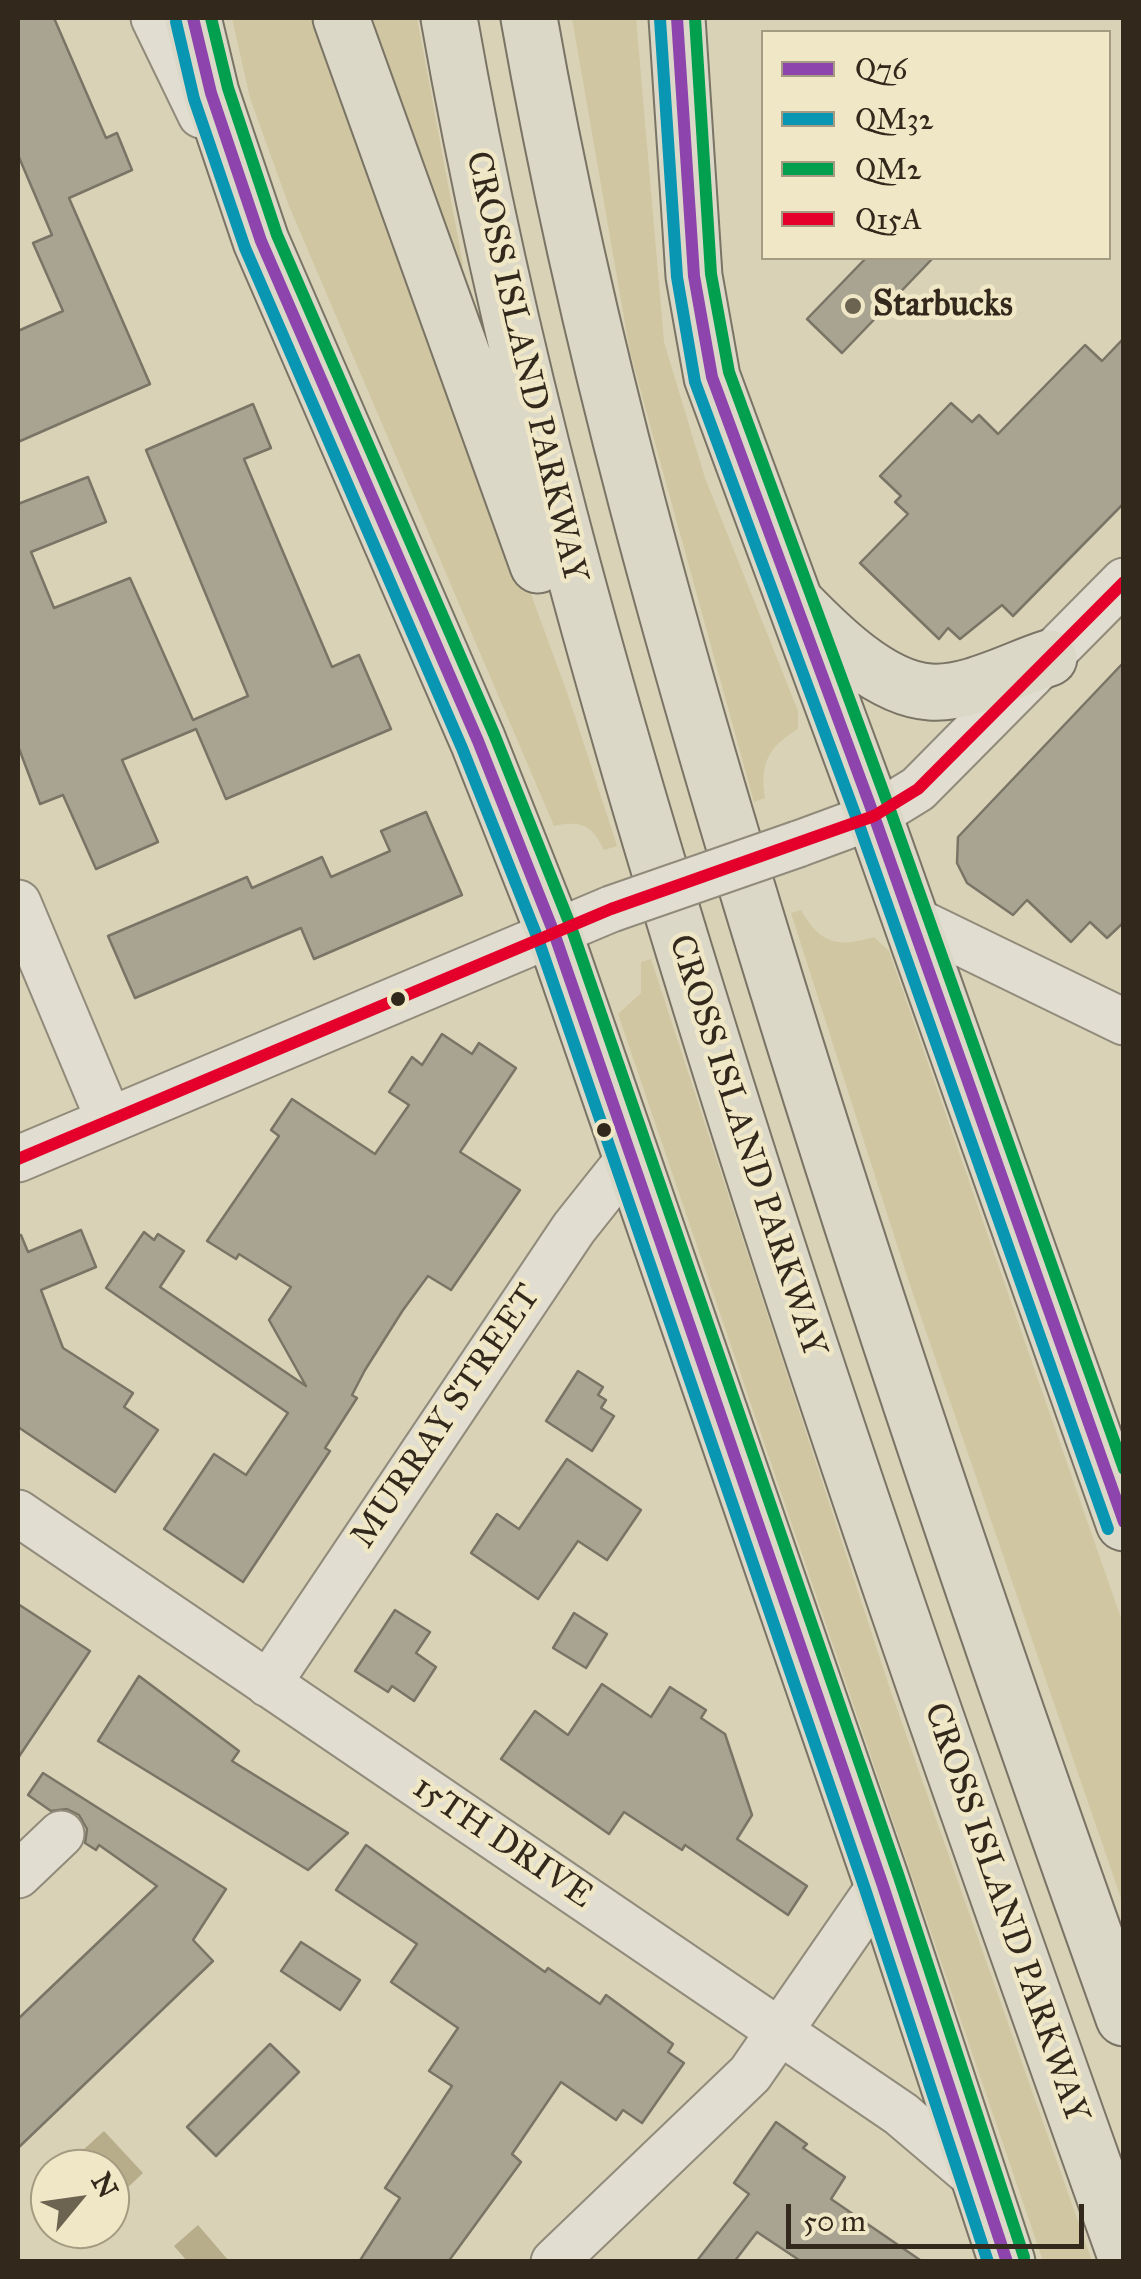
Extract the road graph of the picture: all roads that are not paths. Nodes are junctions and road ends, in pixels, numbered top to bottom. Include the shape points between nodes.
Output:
1 (154, 18) edge
2 (193, 18) edge
3 (341, 18) edge
4 (449, 18) edge
5 (529, 18) edge
6 (677, 18) edge
7 (261, 241) junction
8 (1124, 581) edge
9 (792, 599) junction
10 (1049, 658) junction
11 (874, 816) junction
12 (18, 903) edge
13 (910, 918) junction
14 (554, 933) junction
15 (1124, 1022) edge
16 (714, 1048) junction
17 (109, 1120) junction
18 (632, 1155) junction
19 (18, 1159) edge
20 (18, 1512) edge
21 (1123, 1523) edge
22 (268, 1684) junction
23 (61, 1834) dead end
24 (18, 1875) edge
25 (882, 1883) junction
26 (1124, 2018) edge
27 (778, 2030) junction
28 (981, 2182) junction
29 (1124, 2250) edge
30 (554, 2262) edge
31 (1007, 2262) edge

1 - 7 street
2 - 7 main road
3 - 16 main road
4 - 16 main road, CROSS ISLAND PARKWAY via 536,434
5 - 26 main road via 600,363 708,764 862,1255
6 - 9 main road via 702,328 728,430
7 - 14 main road
8 - 10 street
9 - 10 main road via 883,674 929,692
9 - 11 main road
10 - 11 street via 918,789
11 - 13 main road
11 - 14 street, bridge
12 - 17 street
13 - 15 street
13 - 21 main road
14 - 17 street
14 - 18 main road
16 - 29 main road, CROSS ISLAND PARKWAY via 845,1452
17 - 19 street
18 - 22 street, MURRAY STREET via 574,1228
18 - 25 main road
20 - 22 street, 15TH DRIVE
22 - 27 street, 15TH DRIVE
23 - 24 street
25 - 27 street
25 - 28 main road
27 - 28 street, 15TH DRIVE via 901,2114
27 - 30 street via 750,2074
28 - 31 main road

